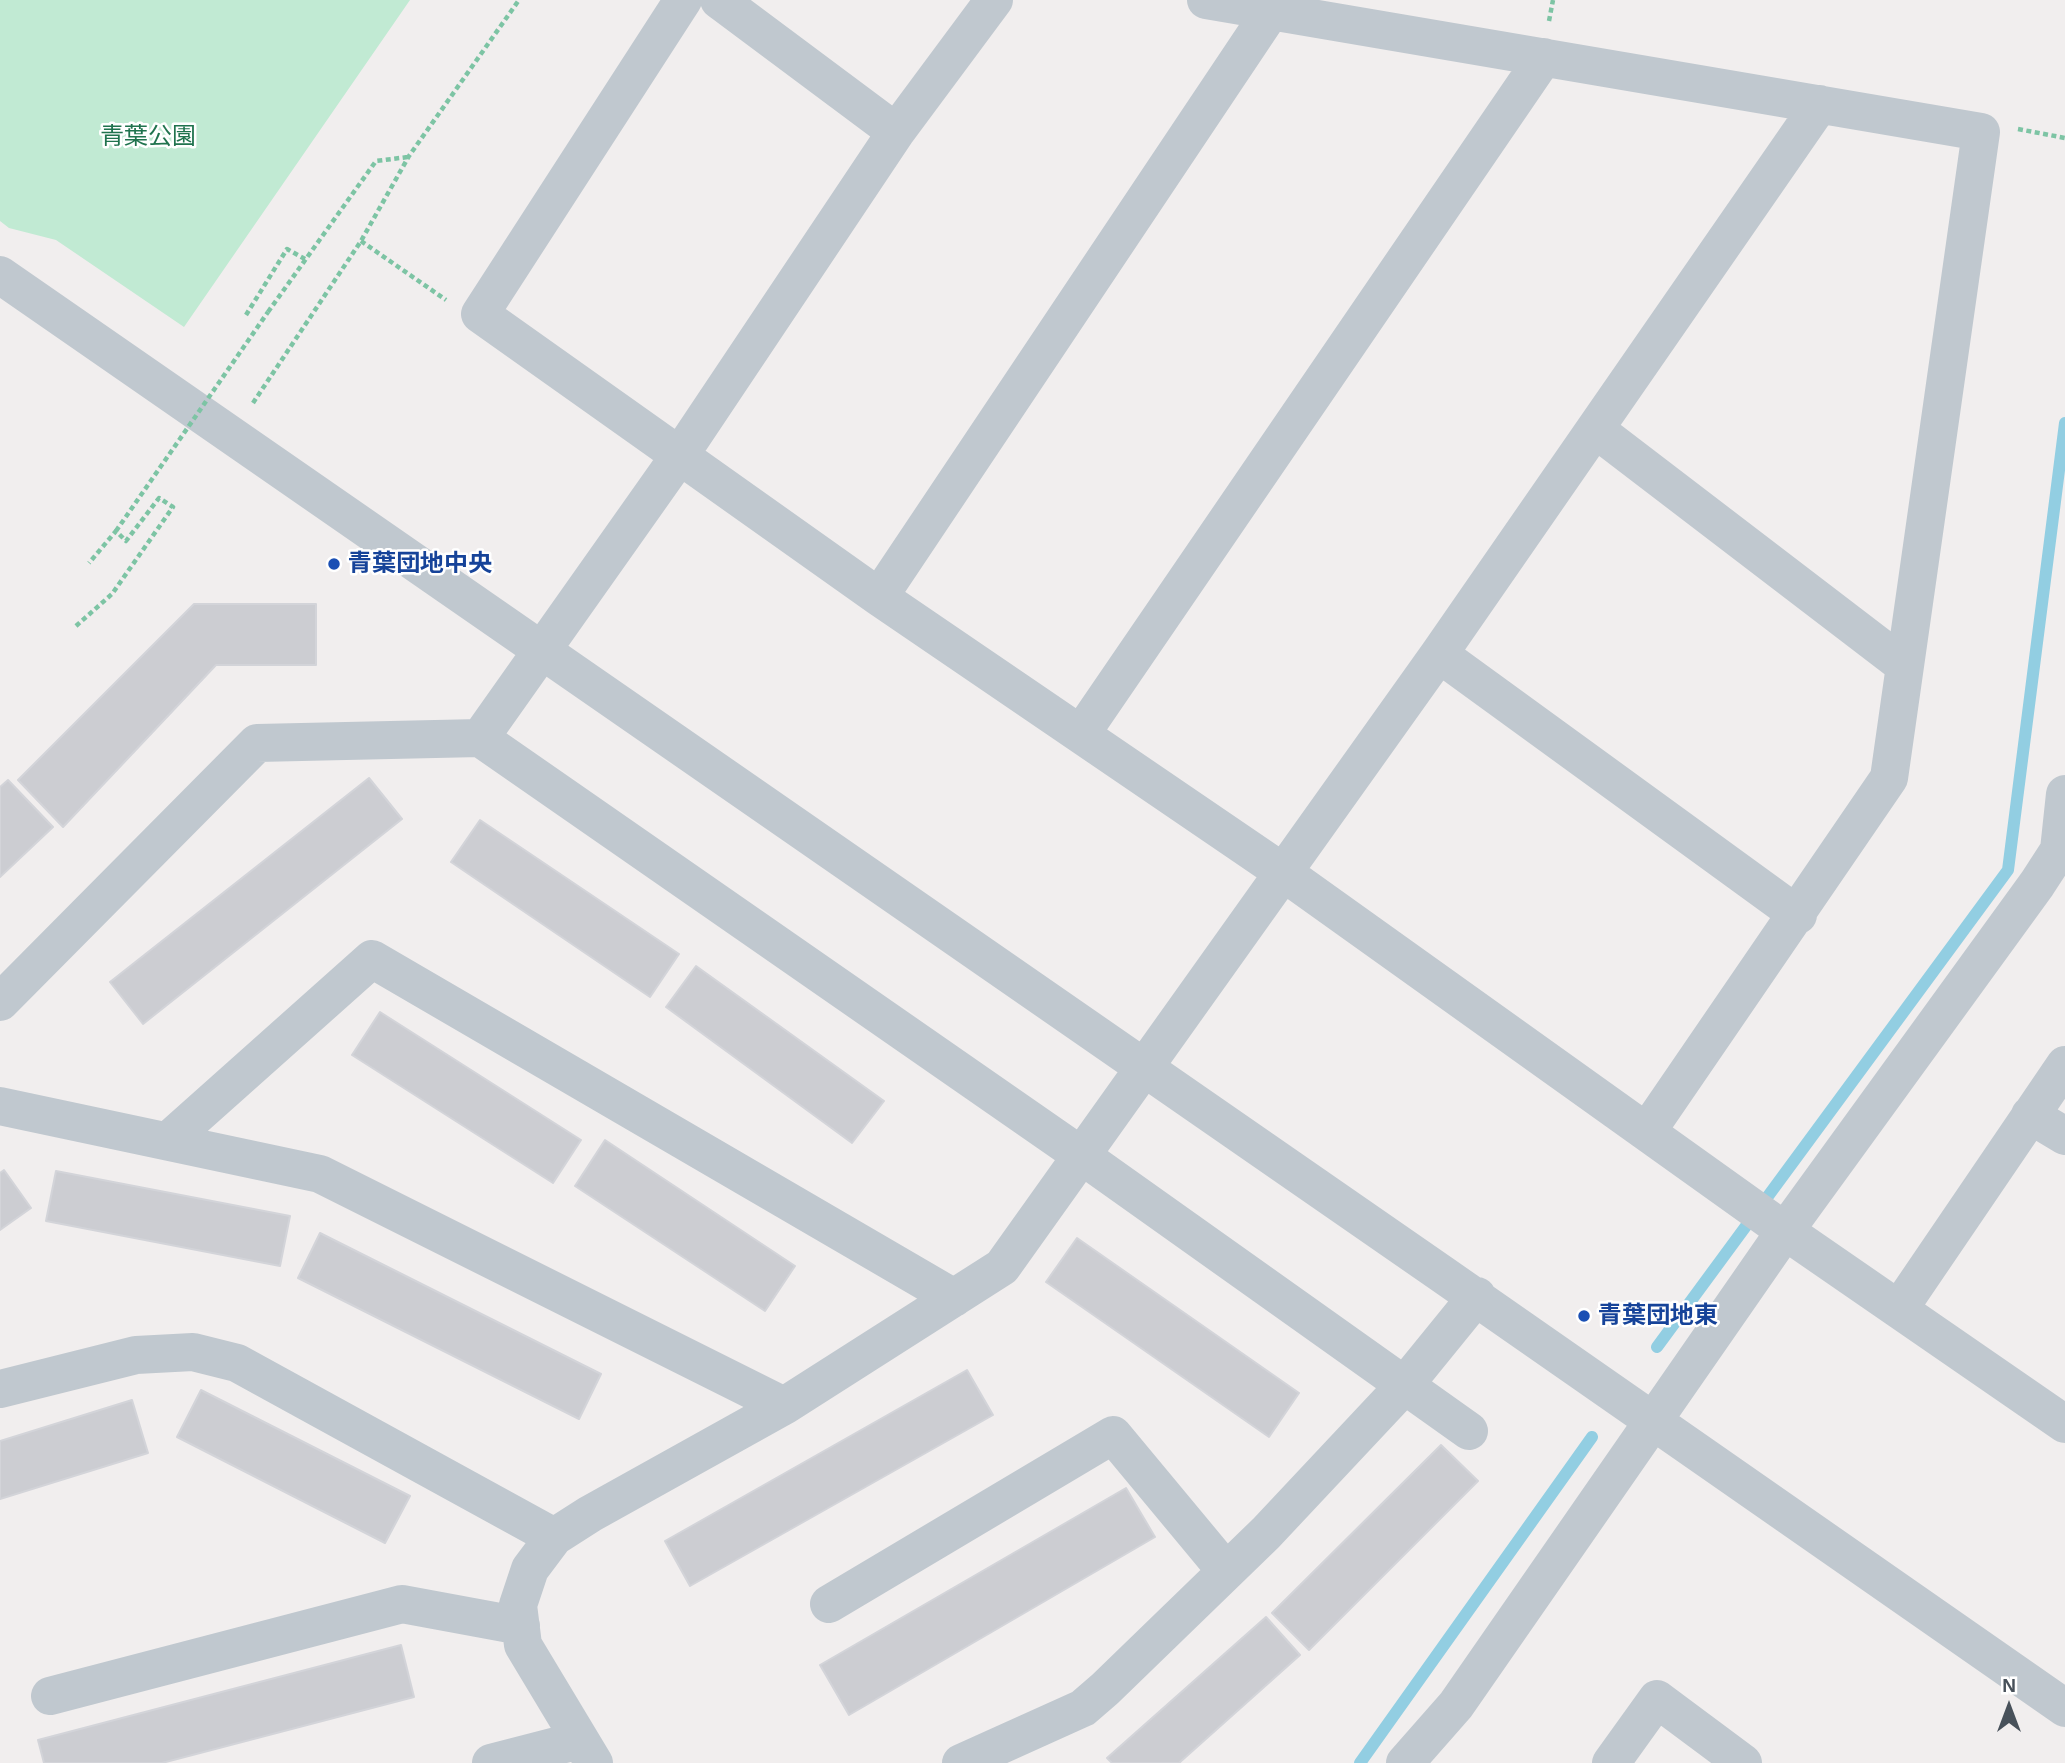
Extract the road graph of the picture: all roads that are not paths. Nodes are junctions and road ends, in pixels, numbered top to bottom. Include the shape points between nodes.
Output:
1 (683, 0) edge
2 (719, 0) edge
3 (994, 0) edge
4 (1206, 0) edge
5 (1271, 11) junction
6 (1544, 57) junction
7 (1820, 104) junction
8 (896, 132) junction
9 (0, 275) edge
10 (1595, 429) junction
11 (680, 455) junction
12 (879, 597) junction
13 (540, 651) junction
14 (1439, 654) junction
15 (1905, 666) junction
16 (1082, 734) junction
17 (480, 738) junction
18 (2065, 794) edge
19 (1283, 873) junction
20 (2051, 890) edge
21 (1798, 915) junction
22 (0, 1002) edge
23 (2065, 1065) edge
24 (1143, 1070) junction
25 (0, 1106) edge
26 (2030, 1115) junction
27 (1648, 1130) junction
28 (2065, 1136) edge
29 (169, 1140) junction
30 (1082, 1156) junction
31 (1785, 1231) junction
32 (1477, 1296) junction
33 (954, 1298) junction
34 (1899, 1309) junction
35 (1403, 1387) junction
36 (0, 1390) edge
37 (784, 1406) junction
38 (1653, 1421) junction
39 (2065, 1423) edge
40 (1469, 1431) dead end
41 (554, 1537) junction
42 (1226, 1571) junction
43 (829, 1604) dead end
44 (521, 1626) junction
45 (50, 1696) dead end
46 (2065, 1708) edge
47 (587, 1751) edge
48 (491, 1763) edge
49 (961, 1763) edge
50 (1405, 1763) edge
51 (1611, 1763) edge
52 (1743, 1763) edge

1 - 11 street via 480,314
2 - 8 street
3 - 8 street
4 - 5 street
5 - 6 street
5 - 12 street
6 - 7 street
6 - 16 street
7 - 10 street
7 - 15 street via 1981,132
8 - 11 street
9 - 13 street
10 - 14 street
10 - 15 street
11 - 12 street
11 - 13 street
12 - 16 street
13 - 17 street
13 - 24 street
14 - 19 street
14 - 21 street
15 - 21 street via 1889,778
16 - 19 street
17 - 22 street via 257,743
17 - 30 street
18 - 20 street
19 - 24 street
19 - 27 street
20 - 31 street
21 - 27 street
23 - 26 street
24 - 30 street
24 - 32 street
25 - 29 street
26 - 28 street
26 - 34 street
27 - 31 street
29 - 33 street via 372,959
29 - 37 street via 320,1174
30 - 33 street via 1002,1267
30 - 35 street
31 - 34 street
31 - 38 street
32 - 35 street
32 - 38 street
33 - 37 street
34 - 39 street
35 - 40 street
35 - 42 street
36 - 41 street via 136,1355 193,1352 237,1363
37 - 41 street
38 - 46 street
38 - 50 street via 1455,1705
41 - 44 street via 530,1569 518,1605
42 - 43 street via 1112,1435
42 - 49 street via 1083,1708
44 - 45 street via 402,1604
44 - 47 street via 523,1645
47 - 48 street
51 - 52 street via 1657,1699

